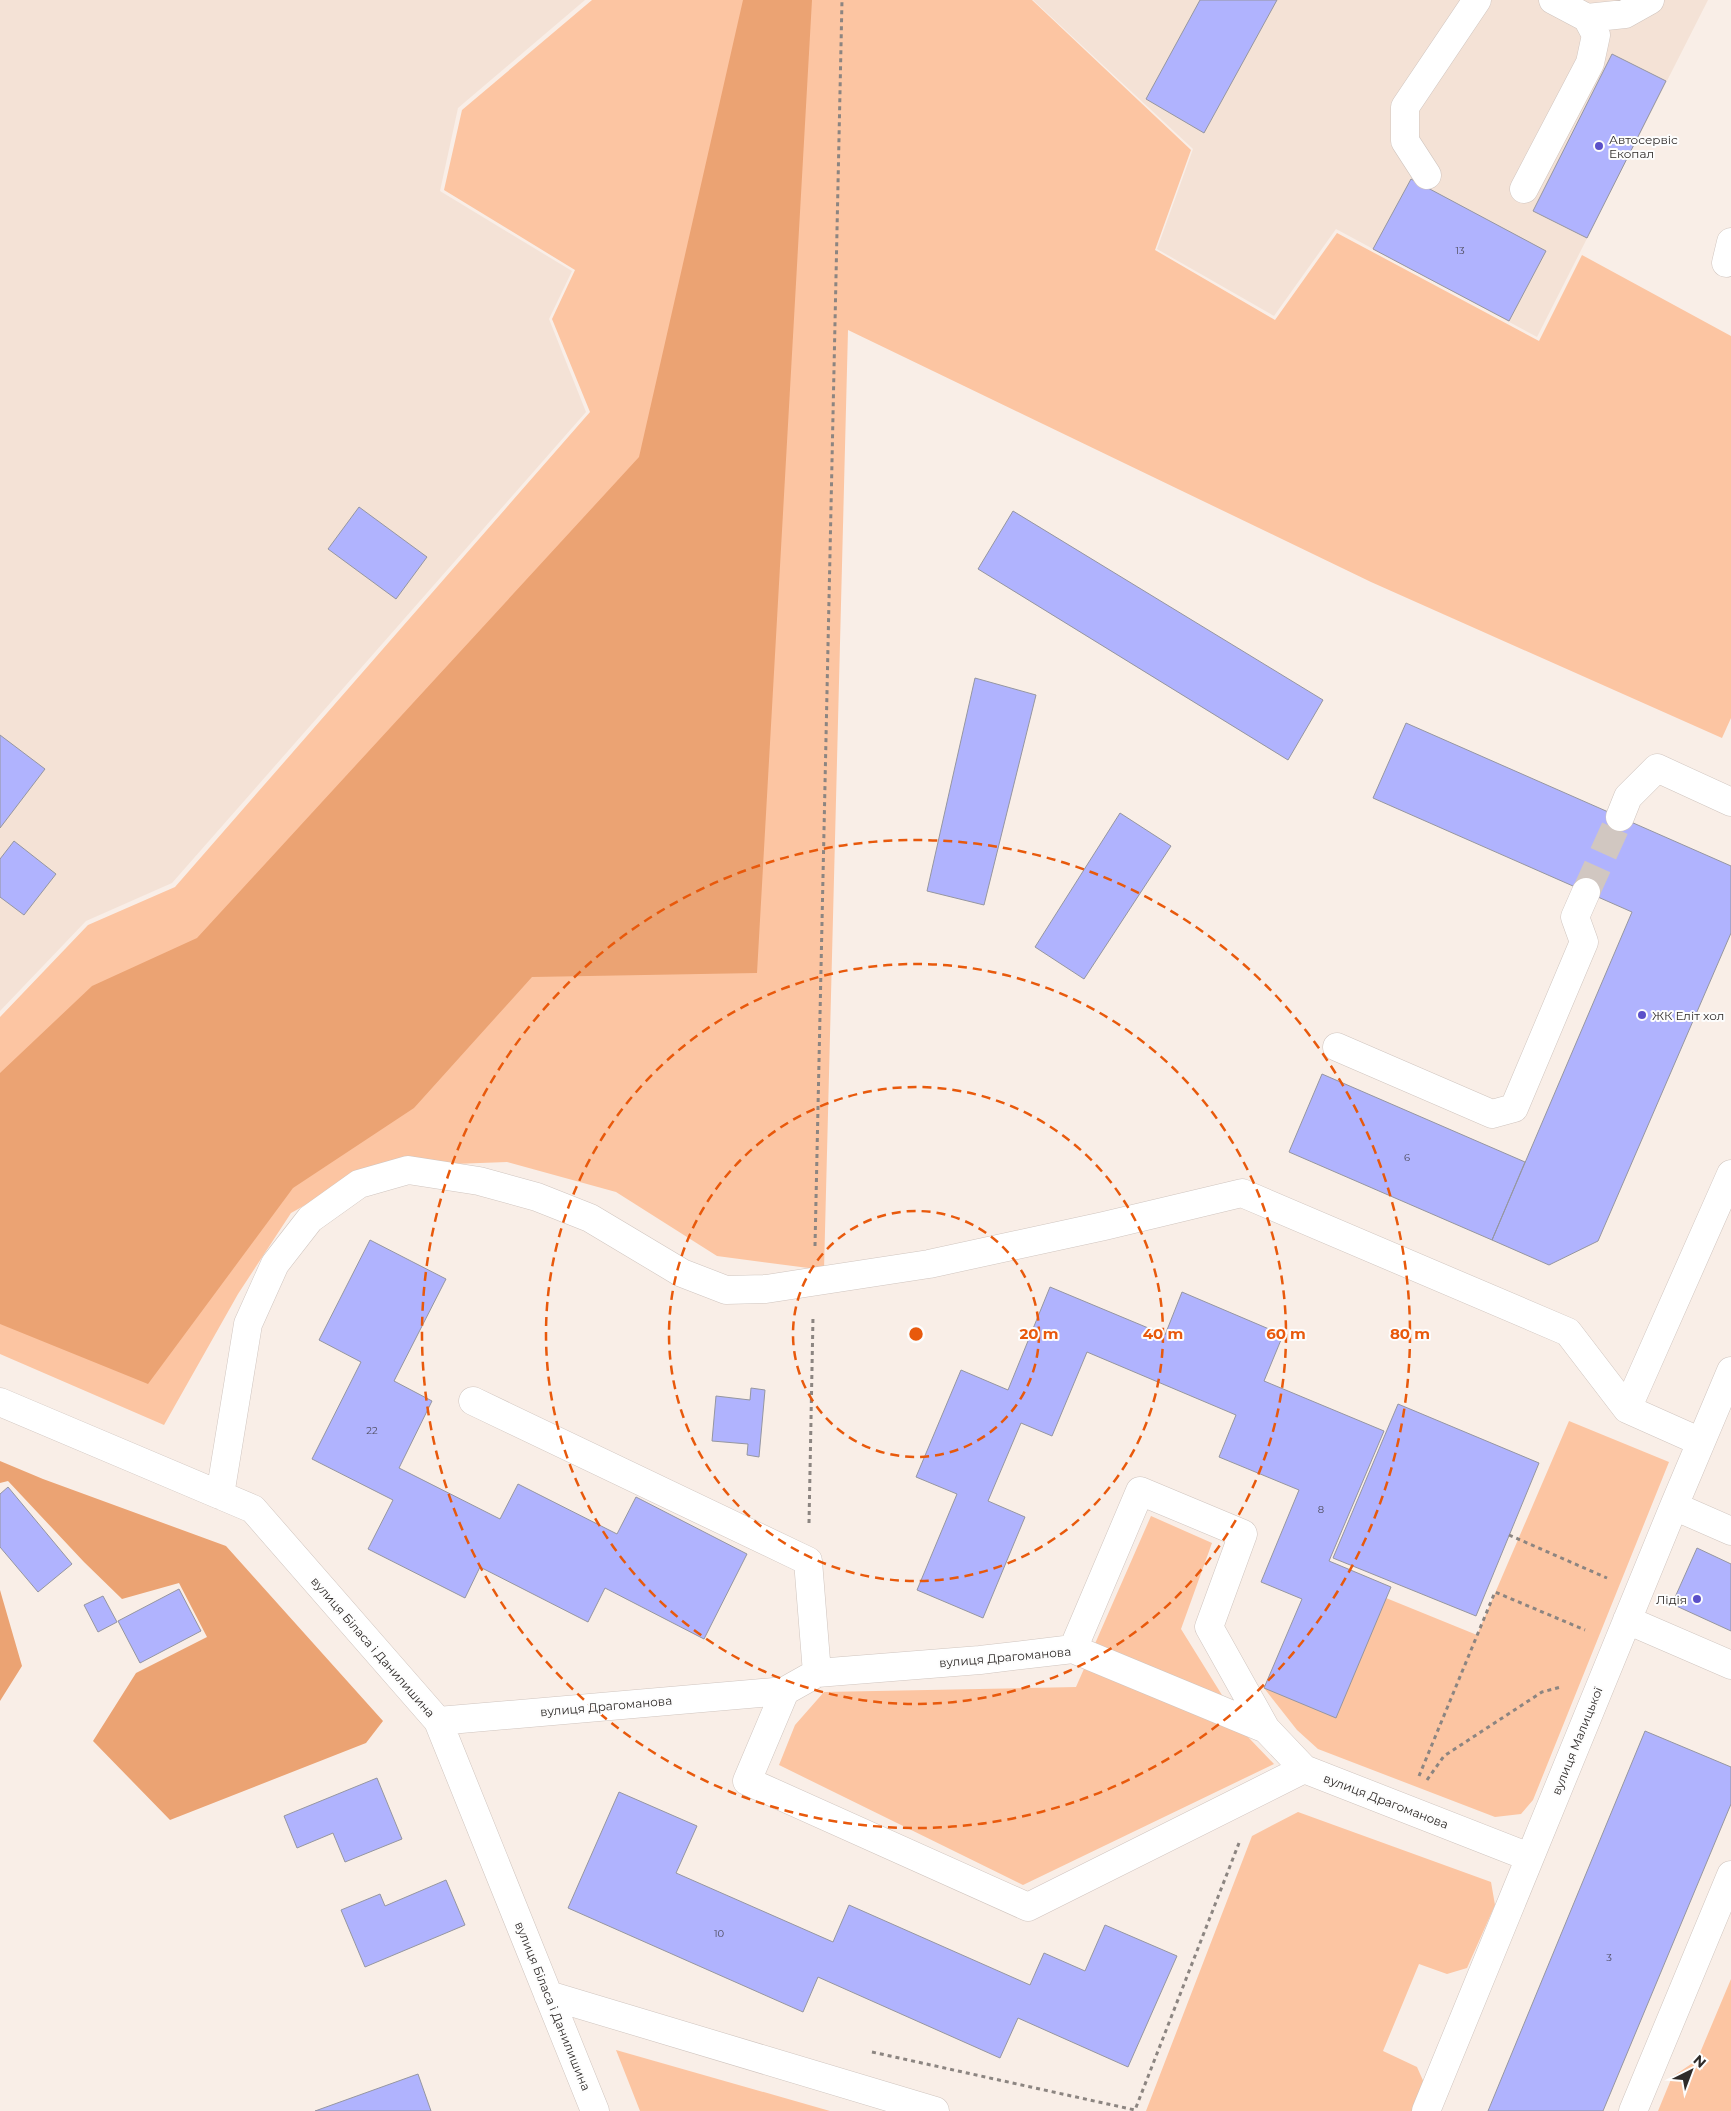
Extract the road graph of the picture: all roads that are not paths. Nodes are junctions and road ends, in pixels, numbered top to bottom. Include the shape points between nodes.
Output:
1 (1477, 0) edge
2 (1553, 0) edge
3 (1650, 0) edge
4 (1625, 14) junction
5 (1587, 18) junction
6 (1590, 63) junction
7 (1427, 175) dead end
8 (1524, 189) dead end
9 (1731, 802) edge
10 (1620, 817) tunnel mouth
11 (1586, 892) tunnel mouth
12 (1337, 1047) dead end
13 (1731, 1174) edge
14 (1731, 1372) edge
15 (472, 1401) dead end
16 (0, 1402) edge
17 (1627, 1409) junction
18 (1701, 1442) junction
19 (220, 1495) junction
20 (1674, 1506) junction
21 (1731, 1531) edge
22 (1622, 1632) junction
23 (1073, 1649) junction
24 (1731, 1665) edge
25 (817, 1673) junction
26 (785, 1691) junction
27 (438, 1721) junction
28 (1266, 1730) junction
29 (1304, 1769) junction
30 (1529, 1857) junction
31 (1731, 1875) edge
32 (548, 1995) junction
33 (595, 2111) edge
34 (935, 2111) edge
35 (1426, 2111) edge
36 (1633, 2111) edge

1 - 7 street via 1405,108 1404,141
2 - 5 street
3 - 4 street
4 - 5 street
4 - 6 street
5 - 6 street via 1596,35
6 - 8 street
9 - 10 street via 1657,768 1628,798
11 - 12 street via 1575,917 1584,942 1514,1108 1492,1114
13 - 17 street
14 - 18 street, вулиця Малицької
15 - 25 street via 808,1561
16 - 19 street, вулиця Біласа і Данилишина
17 - 18 street
17 - 19 street via 1568,1332 1242,1193 929,1264 766,1289 726,1290 682,1273 590,1218 537,1197 479,1181 408,1170 359,1184 310,1219 275,1264 248,1324
18 - 20 street, вулиця Малицької
19 - 27 street, вулиця Біласа і Данилишина via 253,1509
20 - 21 street
20 - 22 street, вулиця Малицької
22 - 24 street
22 - 30 street, вулиця Малицької
23 - 25 street, вулиця Драгоманова
23 - 28 street, вулиця Драгоманова
23 - 28 street via 1140,1491 1243,1534 1209,1627
25 - 26 street, вулиця Драгоманова
26 - 27 street, вулиця Драгоманова
26 - 29 street via 747,1781 1028,1907
27 - 32 street, вулиця Біласа і Данилишина
28 - 29 street, вулиця Драгоманова
29 - 30 street, вулиця Драгоманова
30 - 35 street, вулиця Малицької
31 - 36 street
32 - 33 street, вулиця Біласа і Данилишина
32 - 34 street

